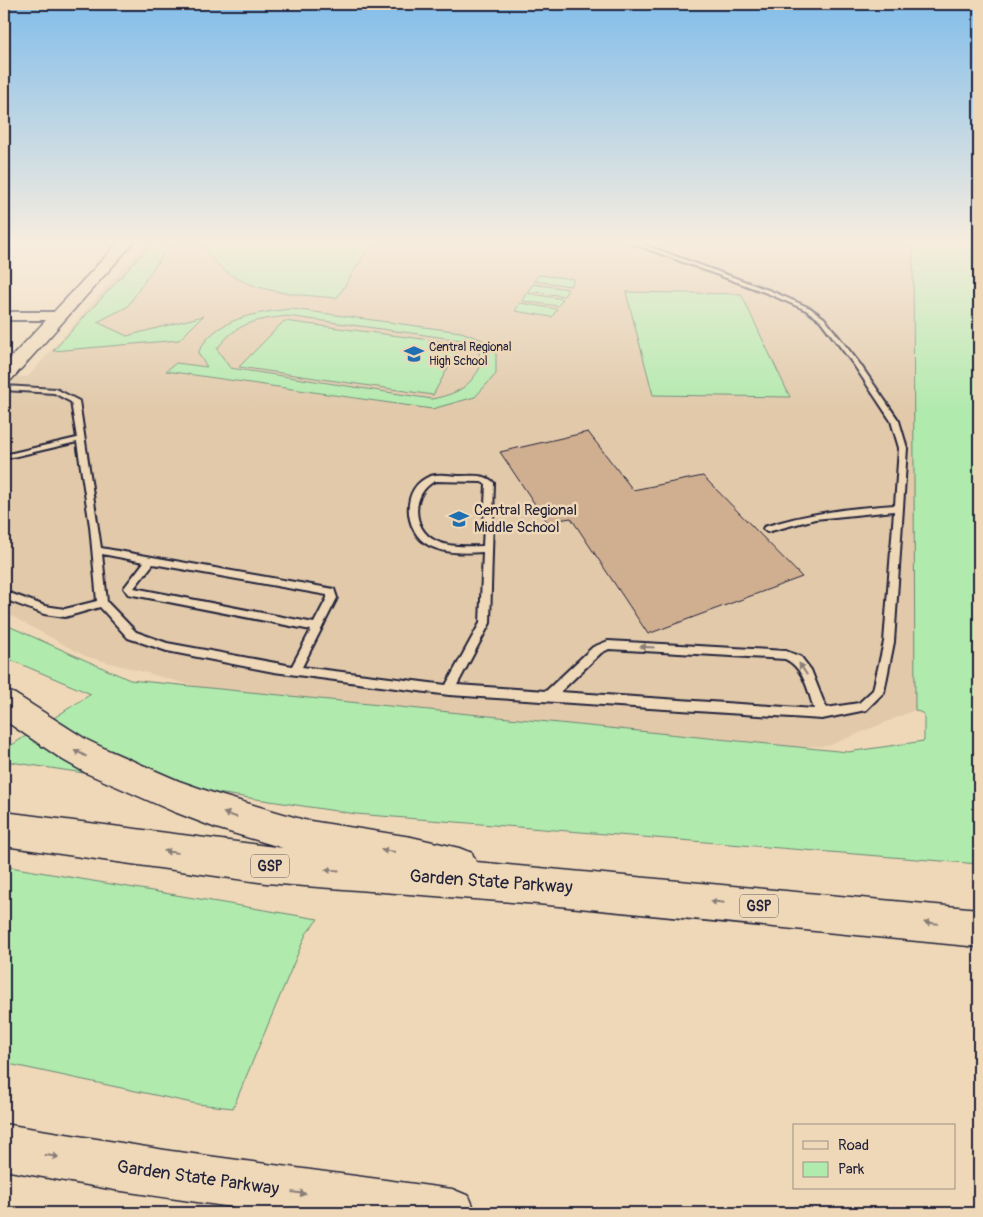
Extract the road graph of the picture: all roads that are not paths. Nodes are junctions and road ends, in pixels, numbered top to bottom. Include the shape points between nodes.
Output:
1 (77, 298) edge
2 (783, 298) edge
3 (4, 316) edge
4 (60, 316) junction
5 (4, 376) edge
6 (4, 388) edge
7 (81, 439) junction
8 (4, 457) edge
9 (898, 508) junction
10 (767, 528) dead end
11 (487, 549) junction
12 (96, 550) junction
13 (151, 560) junction
14 (4, 595) edge
15 (102, 603) junction
16 (317, 627) junction
17 (295, 670) junction
18 (449, 690) junction
19 (548, 696) junction
20 (4, 702) edge
21 (822, 714) junction
22 (4, 829) edge
23 (538, 885) junction
24 (979, 928) edge
25 (4, 1147) edge
26 (452, 1213) edge

1 - 4 main road
2 - 9 lane via 822,319 895,421 903,448
3 - 4 street
4 - 5 main road
6 - 7 lane via 42,389 66,394 75,401
7 - 8 lane
7 - 12 lane
9 - 10 lane via 809,517
9 - 21 lane via 888,642 878,692 862,707
11 - 11 lane via 490,484 483,479 427,480 414,500 412,512 419,532 439,546
11 - 18 lane via 485,623
12 - 13 lane
12 - 15 lane
13 - 16 lane via 328,590 333,594 332,598
13 - 16 lane via 131,586 132,592
14 - 15 lane via 44,610 65,613
15 - 17 lane via 132,635 167,647
16 - 17 lane
17 - 18 lane
18 - 19 lane
19 - 21 lane
21 -> 19 lane via 806,673 797,660 786,655 608,645 597,650
23 -> 20 main road via 411,855 304,837 216,811 98,762
23 -> 22 main road, Garden State Parkway / GSP via 266,865
24 -> 23 main road, Garden State Parkway / GSP
25 -> 26 main road, Garden State Parkway via 262,1188

